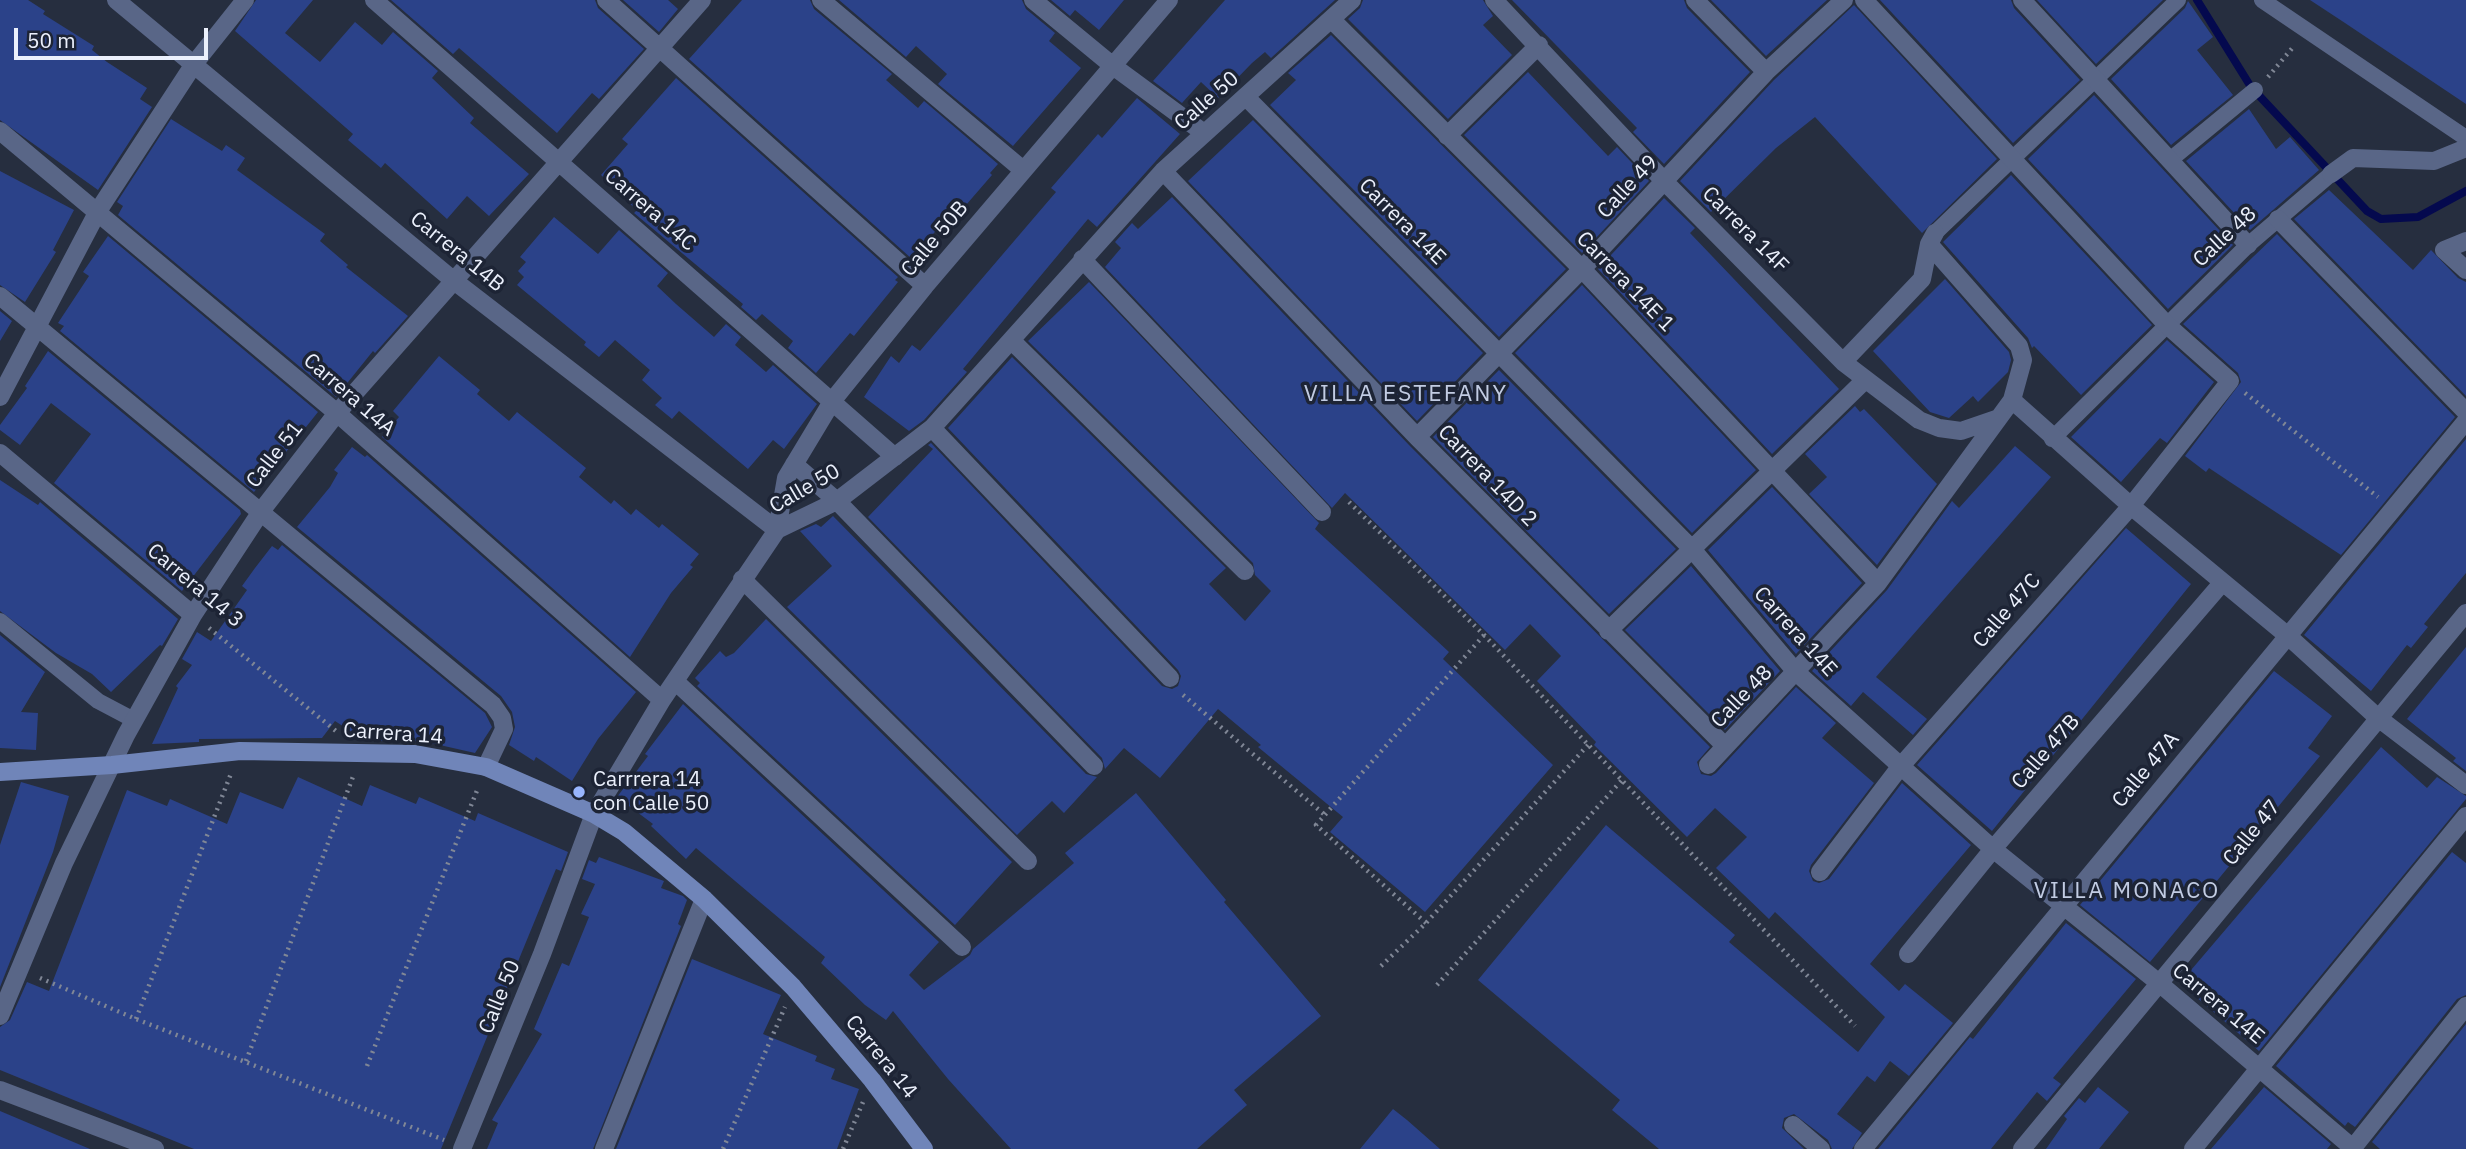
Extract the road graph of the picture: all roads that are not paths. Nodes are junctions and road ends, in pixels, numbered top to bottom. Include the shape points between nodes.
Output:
1 (116, 0) edge
2 (245, 0) edge
3 (374, 0) edge
4 (606, 0) edge
5 (702, 0) edge
6 (821, 0) edge
7 (1033, 0) edge
8 (1169, 0) edge
9 (1352, 0) edge
10 (1494, 0) edge
11 (1695, 0) edge
12 (1844, 0) edge
13 (1864, 0) edge
14 (2022, 0) edge
15 (2178, 0) edge
16 (2262, 0) edge
17 (1331, 19) junction
18 (1539, 45) junction
19 (661, 47) junction
20 (194, 64) junction
21 (1113, 66) junction
22 (1766, 72) junction
23 (2096, 79) junction
24 (2255, 90) road end
25 (1247, 97) junction
26 (0, 131) edge
27 (1204, 133) junction
28 (1447, 136) junction
29 (2466, 138) edge
30 (2466, 148) edge
31 (2170, 160) junction
32 (560, 161) junction
33 (2013, 162) junction
34 (1023, 170) junction
35 (1163, 171) junction
36 (2331, 174) joint
37 (1665, 182) junction
38 (98, 211) junction
39 (2278, 219) junction
40 (1932, 238) junction
41 (2466, 241) edge
42 (2248, 245) junction
43 (1082, 259) junction
44 (1582, 269) junction
45 (2466, 270) edge
46 (453, 280) junction
47 (925, 286) junction
48 (0, 296) edge
49 (2167, 325) junction
50 (39, 329) junction
51 (1012, 341) junction
52 (1499, 353) junction
53 (1843, 362) junction
54 (1865, 380) junction
55 (0, 397) edge
56 (833, 400) junction
57 (2012, 400) junction
58 (2466, 412) edge
59 (337, 413) junction
60 (1996, 419) junction
61 (2466, 421) edge
62 (932, 428) junction
63 (1417, 437) junction
64 (2052, 439) junction
65 (0, 453) edge
66 (895, 457) junction
67 (794, 464) junction
68 (1774, 471) junction
69 (837, 501) junction
70 (2131, 506) junction
71 (262, 510) junction
72 (1322, 512) dead end
73 (777, 530) junction
74 (1692, 550) junction
75 (1245, 571) dead end
76 (742, 579) junction
77 (1878, 583) junction
78 (2222, 583) junction
79 (2466, 613) edge
80 (193, 615) junction
81 (0, 621) edge
82 (1608, 631) junction
83 (2288, 636) junction
84 (1797, 672) junction
85 (1170, 678) dead end
86 (676, 682) junction
87 (662, 701) junction
88 (2377, 717) junction
89 (134, 720) junction
90 (1726, 746) junction
91 (112, 765) junction
92 (1708, 765) dead end
93 (1094, 766) dead end
94 (486, 767) junction
95 (1900, 767) junction
96 (0, 772) edge
97 (2466, 785) edge
98 (594, 814) junction
99 (2466, 816) edge
100 (1993, 849) junction
101 (1028, 860) dead end
102 (1820, 872) dead end
103 (704, 898) junction
104 (2063, 905) junction
105 (962, 947) dead end
106 (1909, 954) dead end
107 (2159, 983) junction
108 (2466, 1006) edge
109 (0, 1016) edge
110 (2260, 1070) junction
111 (0, 1090) edge
112 (1793, 1125) dead end
113 (463, 1148) edge
114 (155, 1149) edge
115 (604, 1149) edge
116 (923, 1149) edge
117 (1821, 1149) edge
118 (1863, 1149) edge
119 (2022, 1149) edge
120 (2193, 1149) edge
121 (2353, 1149) edge

1 - 20 street, Carrera 14B
2 - 20 street
3 - 32 street, Carrera 14C
4 - 19 street
5 - 19 street, Calle 51
6 - 34 street
7 - 21 street
8 - 21 street, Calle 50B
9 - 17 street, Calle 50
10 - 18 street, Carrera 14F
11 - 22 street
12 - 22 street, Calle 49
13 - 33 street
14 - 23 street
15 - 23 lane
16 - 29 lane
17 - 25 street, Calle 50
17 - 28 street, Carrera 14E 1
18 - 28 street
18 - 37 street, Carrera 14F
19 - 32 street, Calle 51
19 - 47 street
20 - 38 street
20 - 46 street, Carrera 14B
21 - 27 street
21 - 34 street, Calle 50B
22 - 37 street, Calle 49
23 - 31 street
23 - 33 lane
24 - 31 lane
25 - 27 street, Calle 50
25 - 52 street, Carrera 14E
26 - 38 street, Carrera 14A
27 - 35 street, Calle 50
28 - 44 street, Carrera 14E 1
30 - 36 street, Calle 48 via 2434,161 2353,158
31 - 42 street
32 - 46 street, Calle 51
32 - 56 street, Carrera 14C
33 - 40 lane
33 - 49 street
34 - 47 street, Calle 50B
35 - 43 street, Calle 50
35 - 63 street, Carrera 14D 2
36 - 39 lane, Calle 48
37 - 44 street, Calle 49
37 - 53 street, Carrera 14F
38 - 50 street
38 - 59 street, Carrera 14A
39 - 42 lane, Calle 48
39 - 58 street
40 - 53 street via 1922,279
40 - 57 street, Calle 48 via 2023,354
41 - 45 street via 2444,250
42 - 49 lane, Calle 48
43 - 51 street, Calle 50
43 - 72 street
44 - 52 street, Calle 49
44 - 68 street, Carrera 14E 1
46 - 59 street, Calle 51
46 - 73 street, Carrera 14B
47 - 56 street, Calle 50B
48 - 50 street
49 - 64 lane, Calle 48
49 - 70 street, Calle 47C via 2230,382
50 - 55 street
50 - 71 street
51 - 62 street, Calle 50
51 - 75 street
52 - 63 street, Calle 49
52 - 74 street, Carrera 14E
53 - 54 street, Carrera 14F
54 - 60 street, Carrera 14F via 1919,420 1938,428 1961,431
54 - 68 street
56 - 66 street, Carrera 14C
56 - 67 street, Calle 50B
57 - 60 street, Calle 48
57 - 64 street
59 - 71 street, Calle 51
59 - 87 street, Carrera 14A
60 - 77 street, Calle 48
61 - 83 street, Calle 47A
62 - 66 street, Calle 50
62 - 85 street
63 - 82 street, Carrera 14D 2
64 - 70 street
65 - 80 street, Carrera 14 3
66 - 69 street, Calle 50
67 - 69 street
67 - 73 street, Calle 50B via 786,478
68 - 74 street
68 - 77 street, Carrera 14E 1
69 - 73 street, Calle 50
69 - 93 street
70 - 78 street
70 - 95 street, Calle 47C
71 - 80 street, Calle 51
71 - 94 street via 497,711 504,729
73 - 76 street, Calle 50
74 - 82 street
74 - 84 street, Carrera 14E
76 - 86 street, Calle 50
76 - 101 street
77 - 84 street, Calle 48
78 - 83 street
78 - 100 street, Calle 47B
79 - 88 street, Calle 47
80 - 89 street, Calle 51
81 - 89 lane via 98,701
82 - 90 street, Carrera 14D 2
83 - 88 street
83 - 104 street, Calle 47A
84 - 90 street, Calle 48
84 - 95 street, Carrera 14E
86 - 87 street, Calle 50
86 - 105 street
87 - 98 street, Calle 50
88 - 97 street
88 - 107 street, Calle 47
89 - 91 street, Calle 51
90 - 92 street, Calle 48
91 - 94 main road, Carrera 14 via 240,751 415,754
91 - 96 main road, Carrera 14
91 - 109 street, Calle 51 via 64,863
94 - 98 main road, Carrera 14
95 - 100 street, Carrera 14E
95 - 102 street, Calle 47C
98 - 103 main road, Carrera 14 via 624,832
98 - 113 street, Calle 50
99 - 110 street
100 - 104 street, Carrera 14E
100 - 106 street, Calle 47B
103 - 115 street
103 - 116 main road, Carrera 14 via 793,987
104 - 107 street, Carrera 14E
104 - 118 street, Calle 47A
107 - 110 street, Carrera 14E
107 - 119 street, Calle 47
108 - 121 street
110 - 120 street
110 - 121 street, Carrera 14E
111 - 114 street
112 - 117 street

